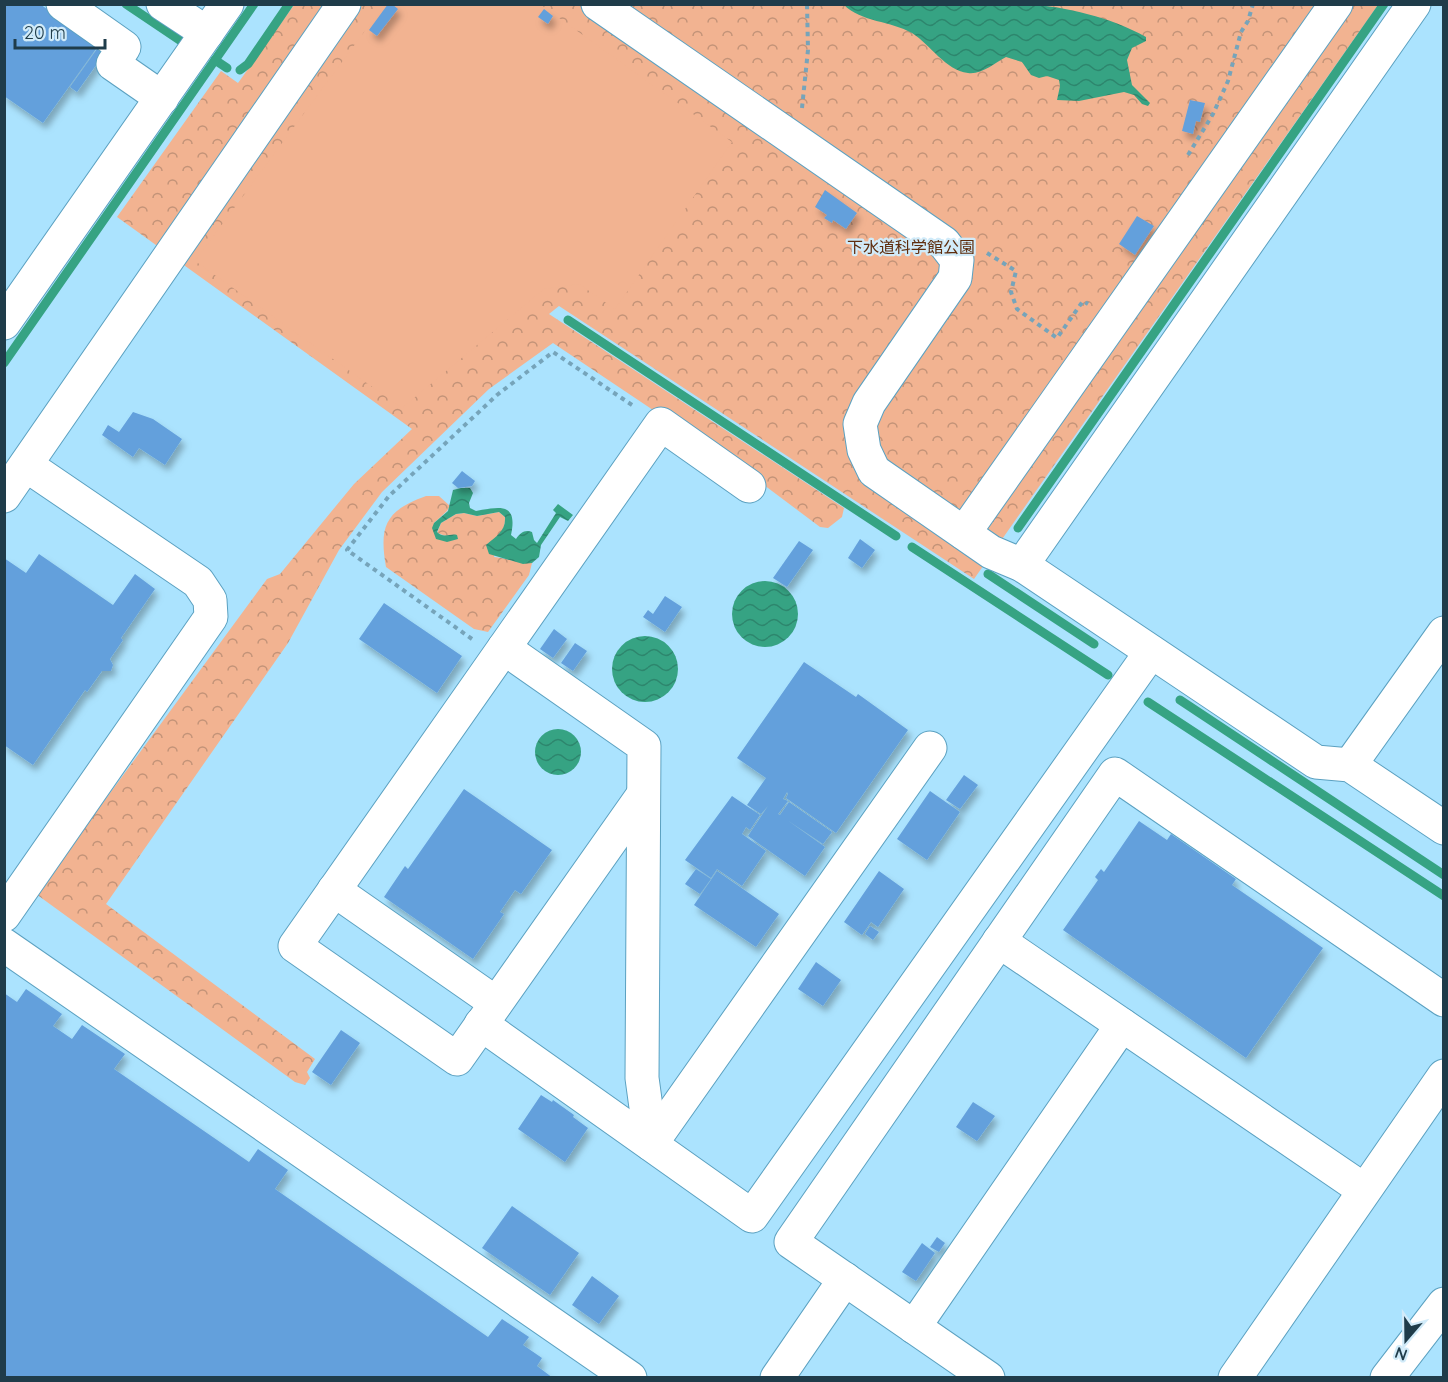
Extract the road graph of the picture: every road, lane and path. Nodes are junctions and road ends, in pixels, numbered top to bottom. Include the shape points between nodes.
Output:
1 (63, 4) edge
2 (227, 4) edge
3 (344, 4) edge
4 (598, 4) edge
5 (807, 4) edge
6 (1253, 4) edge
7 (1336, 4) edge
8 (1414, 4) edge
9 (174, 7) edge
10 (207, 33) junction
11 (162, 98) junction
12 (801, 113) dead end
13 (1185, 160) dead end
14 (4, 322) edge
15 (661, 424) junction
16 (26, 465) junction
17 (749, 486) dead end
18 (4, 496) edge
19 (964, 533) junction
20 (1022, 565) junction
21 (1443, 633) edge
22 (500, 652) junction
23 (1151, 652) junction
24 (930, 748) dead end
25 (1350, 765) junction
26 (643, 795) junction
27 (1443, 828) edge
28 (334, 890) junction
29 (4, 915) edge
30 (999, 941) junction
31 (4, 945) edge
32 (1443, 1000) edge
33 (489, 1014) junction
34 (1122, 1025) junction
35 (1443, 1076) edge
36 (651, 1144) junction
37 (1364, 1191) junction
38 (845, 1279) junction
39 (1443, 1304) edge
40 (914, 1327) junction
41 (630, 1377) edge
42 (777, 1377) edge
43 (988, 1377) edge
44 (1235, 1377) edge
45 (1387, 1377) edge

1 - 11 street via 124,47 113,64
2 - 10 street
3 - 16 street
4 - 19 street via 944,243 957,260 956,279 869,403 860,424 864,450 874,471
5 - 12 path via 808,50
6 - 13 path via 1228,81
7 - 19 street
8 - 20 street
9 - 10 street
10 - 11 street
11 - 14 street
15 - 17 street
15 - 22 street
15 - 22 path via 553,352 497,395 389,496 347,550
16 - 18 street
16 - 29 street via 198,582 210,600 211,617
19 - 20 street via 991,552
20 - 23 street
21 - 25 street
22 - 26 street via 644,746
22 - 28 street
23 - 25 street via 1316,762
23 - 36 street via 752,1215
24 - 36 street
25 - 27 street
26 - 33 street
26 - 36 street via 642,1078
28 - 33 street
28 - 33 street via 295,946 457,1059
30 - 32 street via 1115,774
30 - 34 street
30 - 38 street via 791,1242
31 - 41 street
33 - 36 street
34 - 37 street
34 - 40 street
35 - 37 street
37 - 44 street
38 - 40 street
38 - 42 street
39 - 45 street
40 - 43 street

